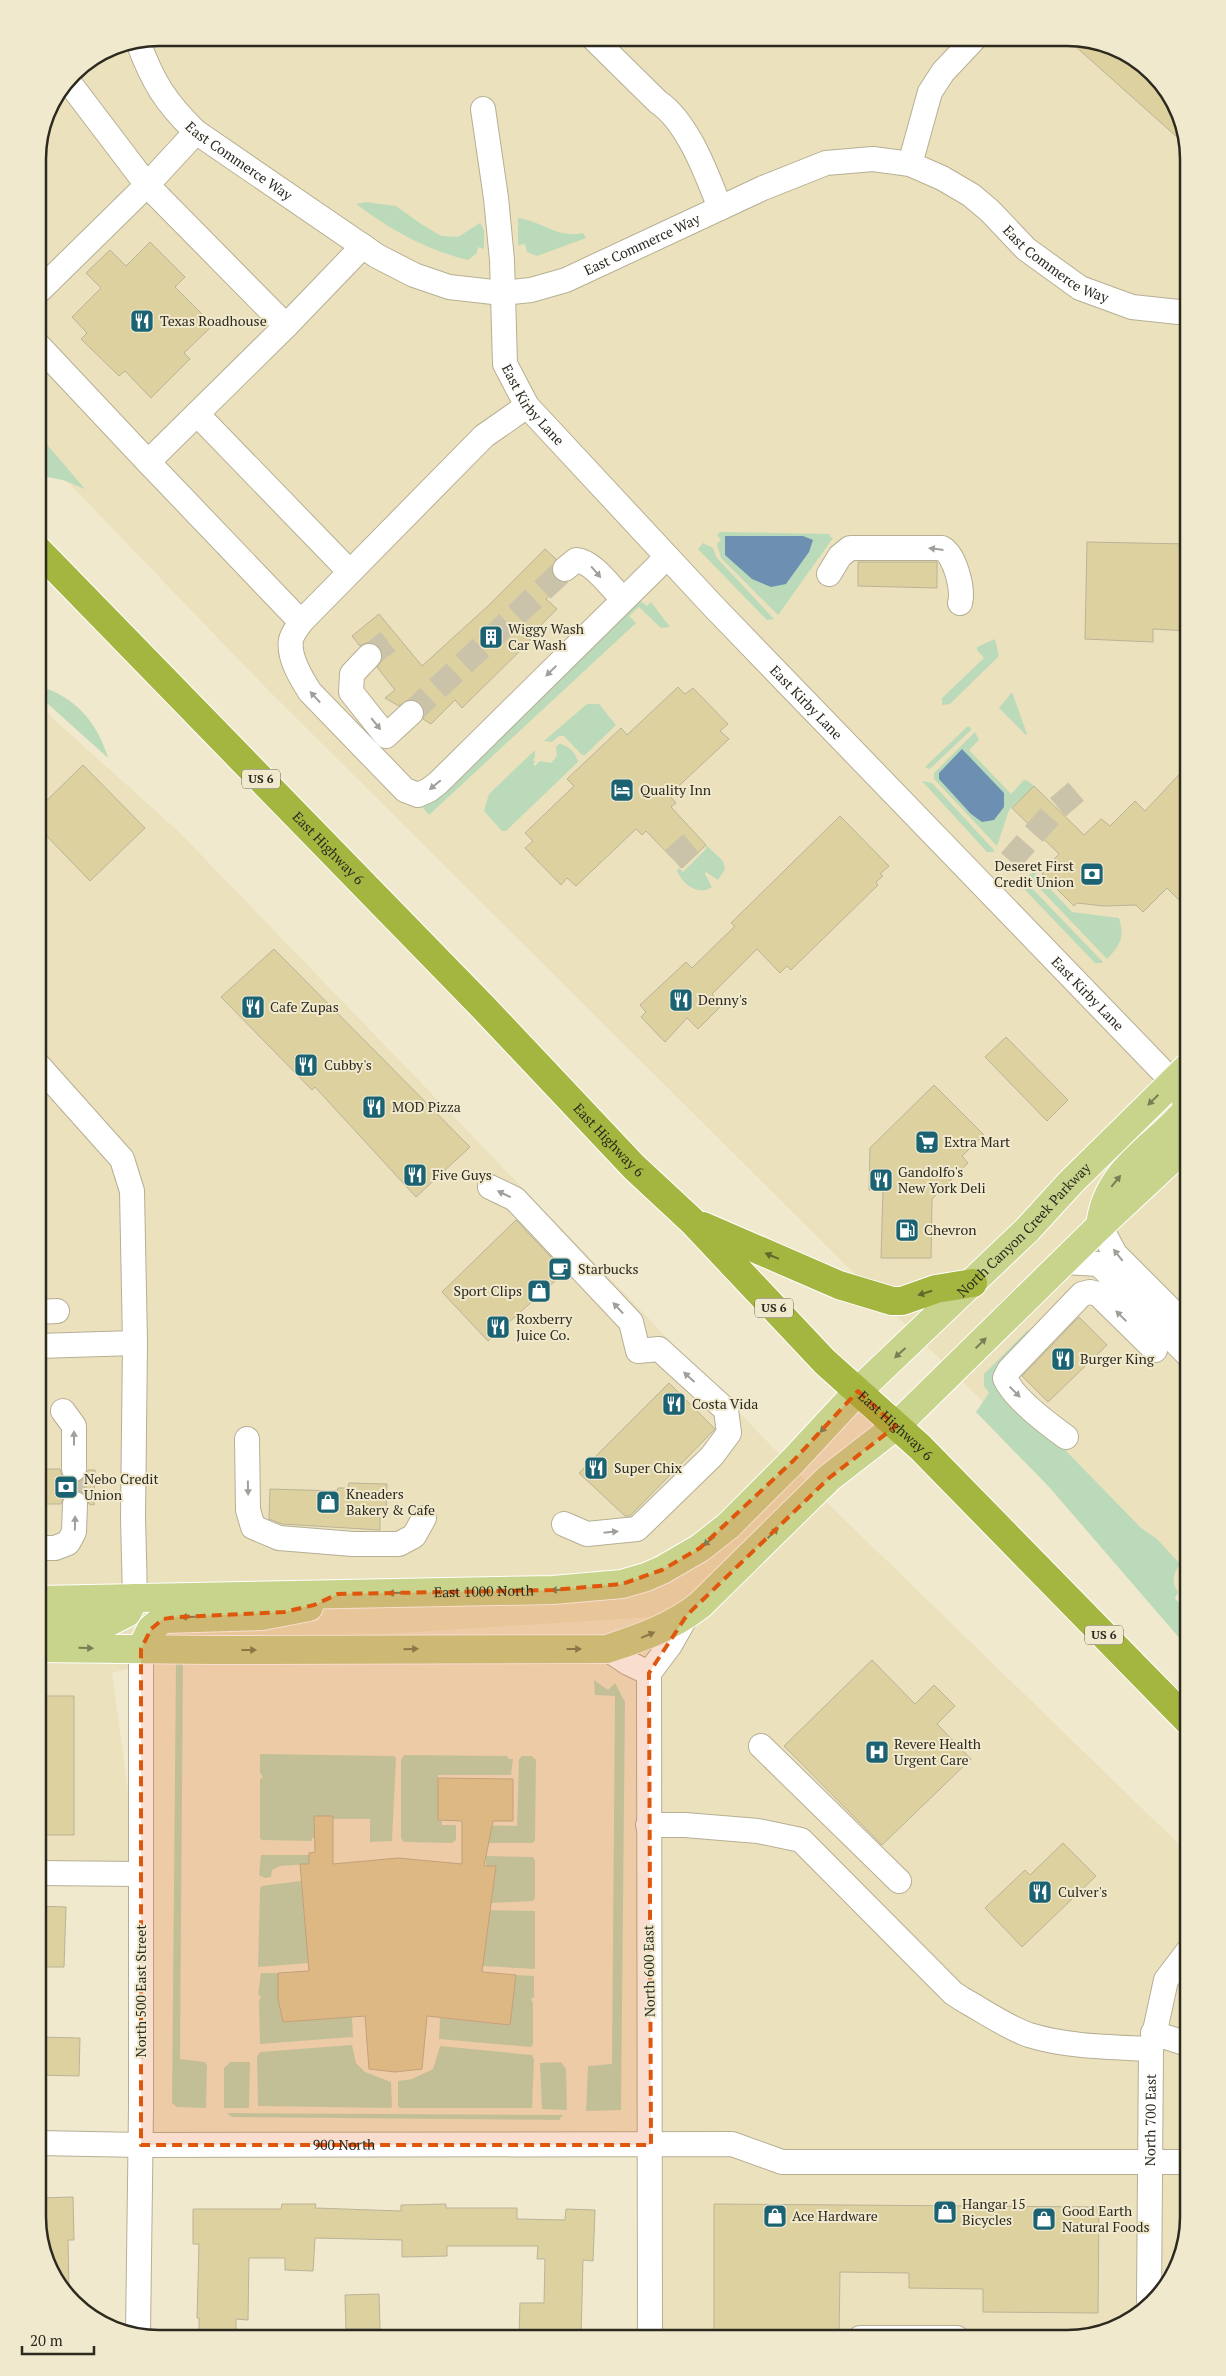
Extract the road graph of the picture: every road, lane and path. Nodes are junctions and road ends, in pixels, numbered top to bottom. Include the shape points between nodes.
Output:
1 (601, 46) edge
2 (958, 46) edge
3 (140, 48) edge
4 (73, 87) edge
5 (483, 109) dead end
6 (196, 132) junction
7 (910, 164) junction
8 (147, 185) junction
9 (720, 208) junction
10 (363, 246) junction
11 (46, 284) edge
12 (502, 293) junction
13 (1180, 312) edge
14 (286, 326) junction
15 (46, 354) edge
16 (527, 406) junction
17 (197, 414) junction
18 (148, 462) junction
19 (667, 557) junction
20 (46, 558) edge
21 (565, 569) tunnel mouth
22 (350, 572) junction
23 (829, 574) dead end
24 (622, 600) junction
25 (960, 603) dead end
26 (296, 630) junction
27 (369, 656) tunnel mouth
28 (412, 713) tunnel mouth
29 (46, 1073) edge
30 (1180, 1073) edge
31 (1180, 1075) edge
32 (1180, 1117) edge
33 (1180, 1151) edge
34 (490, 1187) dead end
35 (692, 1221) junction
36 (1100, 1226) junction
37 (1065, 1262) junction
38 (973, 1283) junction
39 (1180, 1319) edge
40 (135, 1342) junction
41 (46, 1346) edge
42 (1180, 1347) edge
43 (1155, 1350) dead end
44 (858, 1391) junction
45 (63, 1411) dead end
46 (896, 1426) junction
47 (1066, 1438) dead end
48 (247, 1440) dead end
49 (74, 1469) tunnel mouth
50 (75, 1504) tunnel mouth
51 (424, 1518) dead end
52 (564, 1524) dead end
53 (46, 1548) edge
54 (338, 1594) junction
55 (135, 1598) junction
56 (46, 1600) edge
57 (687, 1615) junction
58 (46, 1624) edge
59 (46, 1648) edge
60 (141, 1649) junction
61 (607, 1649) junction
62 (649, 1673) junction
63 (1180, 1713) edge
64 (761, 1746) dead end
65 (648, 1825) junction
66 (46, 1873) edge
67 (141, 1874) junction
68 (899, 1881) dead end
69 (1180, 1961) edge
70 (1152, 2041) junction
71 (1180, 2043) edge
72 (46, 2143) edge
73 (141, 2145) junction
74 (651, 2145) junction
75 (1150, 2162) junction
76 (1180, 2162) edge
77 (1149, 2294) edge
78 (138, 2328) edge
79 (650, 2330) edge

1 - 9 street via 666,108 694,148
2 - 7 street via 930,92
3 - 6 street, East Commerce Way via 150,74 172,109
4 - 8 street
5 - 12 street, East Kirby Lane via 496,198
6 - 8 street
6 - 10 street, East Commerce Way
7 - 9 street, East Commerce Way via 873,159 826,163
7 - 13 street, East Commerce Way via 971,195 1026,250 1080,288 1132,307
8 - 11 street
8 - 14 street
9 - 12 street, East Commerce Way via 566,280 531,290
10 - 12 street, East Commerce Way via 430,282 469,291
10 - 14 street
12 - 16 street, East Kirby Lane via 505,364
14 - 17 street
15 - 18 street
16 - 19 street, East Kirby Lane
16 - 22 street via 484,436
17 - 18 street
17 - 22 street
18 - 26 street
19 - 24 street
19 - 30 street, East Kirby Lane
20 - 35 highway, East Highway 6 / US 6 via 634,1166
21 -> 24 street via 576,560 583,561 592,566
22 - 26 street
25 -> 23 street via 962,594 953,564 949,552 942,548 850,548 840,556
24 -> 26 street via 438,783 418,795 405,790 310,692 299,674 291,647
27 -> 28 street via 352,674 351,692 386,736
29 - 40 street via 122,1159 132,1191
31 -> 38 main road, North Canyon Creek Parkway
36 -> 32 main road via 1110,1188
33 - 36 main road
52 -> 34 street via 587,1534 637,1529 712,1456 730,1433 726,1410 659,1349 638,1351 631,1322 515,1199
38 -> 35 highway via 892,1301 839,1285
35 - 44 highway, East Highway 6 / US 6 via 825,1362
36 - 37 main road
39 -> 36 street via 1115,1254
37 - 42 street via 1099,1264
46 -> 37 main road
38 -> 44 main road, North Canyon Creek Parkway
40 - 41 street
40 - 55 street
43 -> 47 street via 1098,1294 1082,1294 1005,1378 1012,1390
44 - 46 highway, East Highway 6 / US 6
44 -> 54 main road, East 1000 North via 728,1526 700,1548 646,1577 622,1584 553,1590
49 -> 45 street via 74,1426
57 -> 46 main road via 829,1478
46 - 63 highway, East Highway 6 / US 6
48 -> 51 street via 248,1510 253,1527 278,1538 399,1544 414,1536
53 -> 50 street via 68,1543 74,1532
54 - 55 main road, East 1000 North
54 -> 60 main road via 314,1606 262,1616 163,1619 151,1629
55 - 56 main road, East 1000 North
55 - 58 main road via 127,1614 109,1622
61 -> 57 main road via 649,1635
57 - 62 street
59 -> 60 main road
60 -> 61 main road
60 - 67 street, North 500 East Street
61 - 62 street
62 - 65 street, North 600 East
64 - 68 street
65 - 70 street via 758,1831 802,1840 962,1999 1028,2034 1084,2044
65 - 74 street, North 600 East
66 - 67 street
67 - 73 street, North 500 East Street
69 - 70 street, North 700 East via 1166,1980
70 - 71 street
70 - 75 street, North 700 East
72 - 73 street, 900 North
73 - 74 street, 900 North
73 - 78 street, North 500 East Street
74 - 75 street, 900 North via 732,2144 782,2162
74 - 79 street, North 600 East
75 - 76 street, 900 North
75 - 77 street, North 700 East

